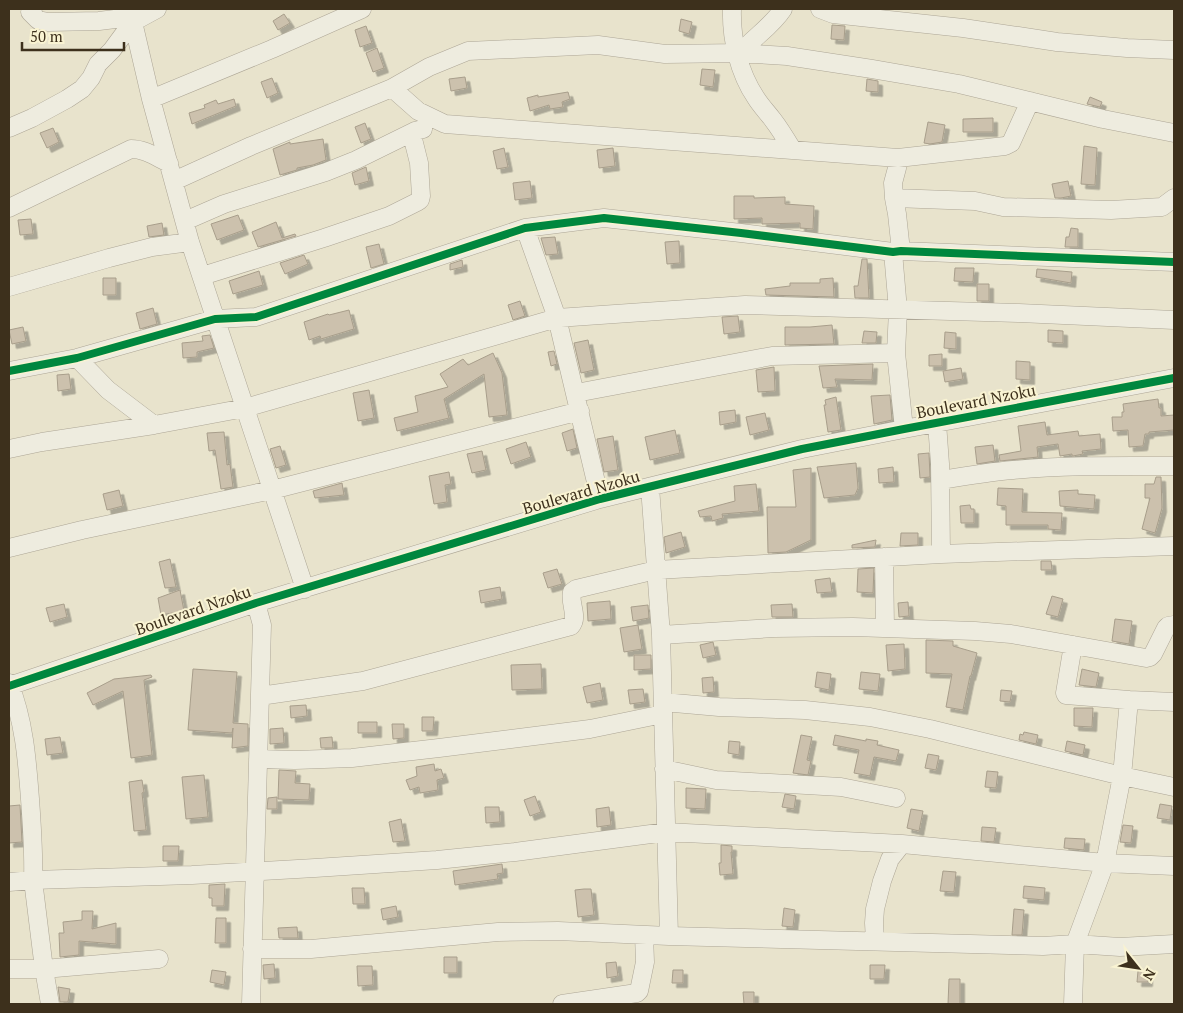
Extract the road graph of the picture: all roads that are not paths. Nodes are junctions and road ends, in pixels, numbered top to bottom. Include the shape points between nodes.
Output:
1 (33, 9) edge
2 (157, 9) edge
3 (362, 9) edge
4 (732, 9) edge
5 (783, 9) edge
6 (820, 9) edge
7 (130, 15) edge
8 (1174, 50) edge
9 (739, 54) junction
10 (392, 88) junction
11 (151, 99) junction
12 (1030, 101) junction
13 (445, 124) junction
14 (9, 128) edge
15 (415, 131) junction
16 (1174, 133) edge
17 (792, 149) junction
18 (898, 158) junction
19 (169, 163) junction
20 (174, 181) junction
21 (894, 198) junction
22 (1174, 198) edge
23 (9, 208) edge
24 (185, 221) junction
25 (525, 228) junction
26 (190, 242) junction
27 (897, 251) junction
28 (1174, 262) edge
29 (202, 276) junction
30 (9, 286) edge
31 (898, 310) junction
32 (557, 318) junction
33 (215, 319) junction
34 (1174, 320) edge
35 (896, 353) junction
36 (77, 358) junction
37 (9, 371) edge
38 (1174, 378) edge
39 (576, 393) junction
40 (244, 408) junction
41 (580, 411) junction
42 (937, 423) junction
43 (154, 425) junction
44 (904, 429) junction
45 (9, 449) edge
46 (1174, 466) edge
47 (941, 480) junction
48 (650, 487) junction
49 (272, 490) junction
50 (600, 498) junction
51 (1174, 546) edge
52 (9, 548) edge
53 (941, 554) junction
54 (884, 557) junction
55 (656, 570) junction
56 (305, 589) junction
57 (256, 603) junction
58 (1174, 625) edge
59 (885, 628) junction
60 (661, 635) junction
61 (1073, 645) junction
62 (9, 685) edge
63 (260, 696) junction
64 (1130, 700) junction
65 (1174, 702) edge
66 (663, 708) junction
67 (258, 758) junction
68 (664, 769) junction
69 (1122, 776) junction
70 (1174, 787) edge
71 (896, 798) dead end
72 (666, 832) junction
73 (902, 844) junction
74 (1105, 863) junction
75 (1174, 866) edge
76 (254, 871) junction
77 (33, 880) junction
78 (9, 882) edge
79 (644, 935) junction
80 (669, 936) junction
81 (875, 941) junction
82 (1075, 944) junction
83 (1174, 944) edge
84 (252, 949) junction
85 (159, 959) dead end
86 (44, 969) junction
87 (9, 970) edge
88 (601, 1002) edge
89 (50, 1004) edge
90 (251, 1004) edge
91 (562, 1004) edge
92 (1073, 1004) edge

1 - 7 street via 30,12 38,20 48,22 99,21
2 - 7 street
3 - 11 street
4 - 9 street
5 - 9 street
6 - 8 street via 833,14 1057,42
7 - 11 street
7 - 14 street via 126,31 82,89
9 - 10 street via 665,54 598,44 468,51 429,67
9 - 12 street via 787,56 872,69 959,84
9 - 17 street via 744,79
10 - 13 street via 418,111
10 - 20 street
11 - 19 street
12 - 16 street
12 - 18 street via 1008,145
13 - 15 street
13 - 17 street
15 - 24 street via 326,172 224,204
15 - 29 street via 413,139 419,163 420,200 389,216
17 - 18 street
18 - 21 street
19 - 20 street
19 - 23 street via 148,152 131,149
20 - 24 street
21 - 22 street via 975,201 1004,207 1111,210 1162,207
21 - 27 street
24 - 26 street
25 - 27 street via 604,218
25 - 32 street
25 - 33 street via 256,317
26 - 29 street
26 - 30 street via 144,249
27 - 28 street
27 - 31 street
29 - 33 street
31 - 32 street via 746,305
31 - 34 street
31 - 35 street
32 - 39 street
32 - 40 street
33 - 36 street
33 - 40 street
35 - 39 street via 772,356
35 - 44 street
36 - 37 street
36 - 43 street via 108,390
38 - 42 street, Boulevard Nzoku
39 - 41 street
40 - 43 street
40 - 49 street
41 - 49 street
41 - 50 street
42 - 44 street, Boulevard Nzoku
42 - 47 street
43 - 45 street
44 - 48 street, Boulevard Nzoku via 802,449
46 - 47 street via 1014,470
47 - 53 street
48 - 50 street, Boulevard Nzoku
48 - 55 street
49 - 52 street
49 - 56 street
50 - 56 street, Boulevard Nzoku
51 - 53 street
53 - 54 street
54 - 55 street
54 - 59 street
55 - 60 street
55 - 63 street via 576,589 571,597 575,619 571,626 363,681
56 - 57 street, Boulevard Nzoku
57 - 62 street, Boulevard Nzoku
57 - 63 street via 262,625
58 - 61 street via 1166,628 1153,654 1146,658
59 - 60 street via 774,628
59 - 61 street via 1011,634
60 - 66 street
61 - 64 street via 1066,695
62 - 77 street via 21,721 27,755
63 - 67 street
64 - 65 street
64 - 69 street
66 - 67 street via 590,729 361,757
66 - 68 street
66 - 69 street via 805,710 870,717
67 - 76 street
68 - 71 street via 716,780 841,787
68 - 72 street
69 - 70 street
69 - 74 street
72 - 73 street
72 - 76 street via 437,860
72 - 80 street
73 - 74 street
73 - 81 street via 890,860 882,881 875,909
74 - 75 street
74 - 82 street
76 - 77 street
76 - 84 street
77 - 78 street
77 - 86 street
79 - 80 street
79 - 84 street via 498,932 311,949
79 - 88 street via 645,962 639,991
80 - 81 street
81 - 82 street
82 - 83 street via 1120,948
82 - 92 street
84 - 90 street
85 - 86 street
86 - 87 street
86 - 89 street
88 - 91 street

